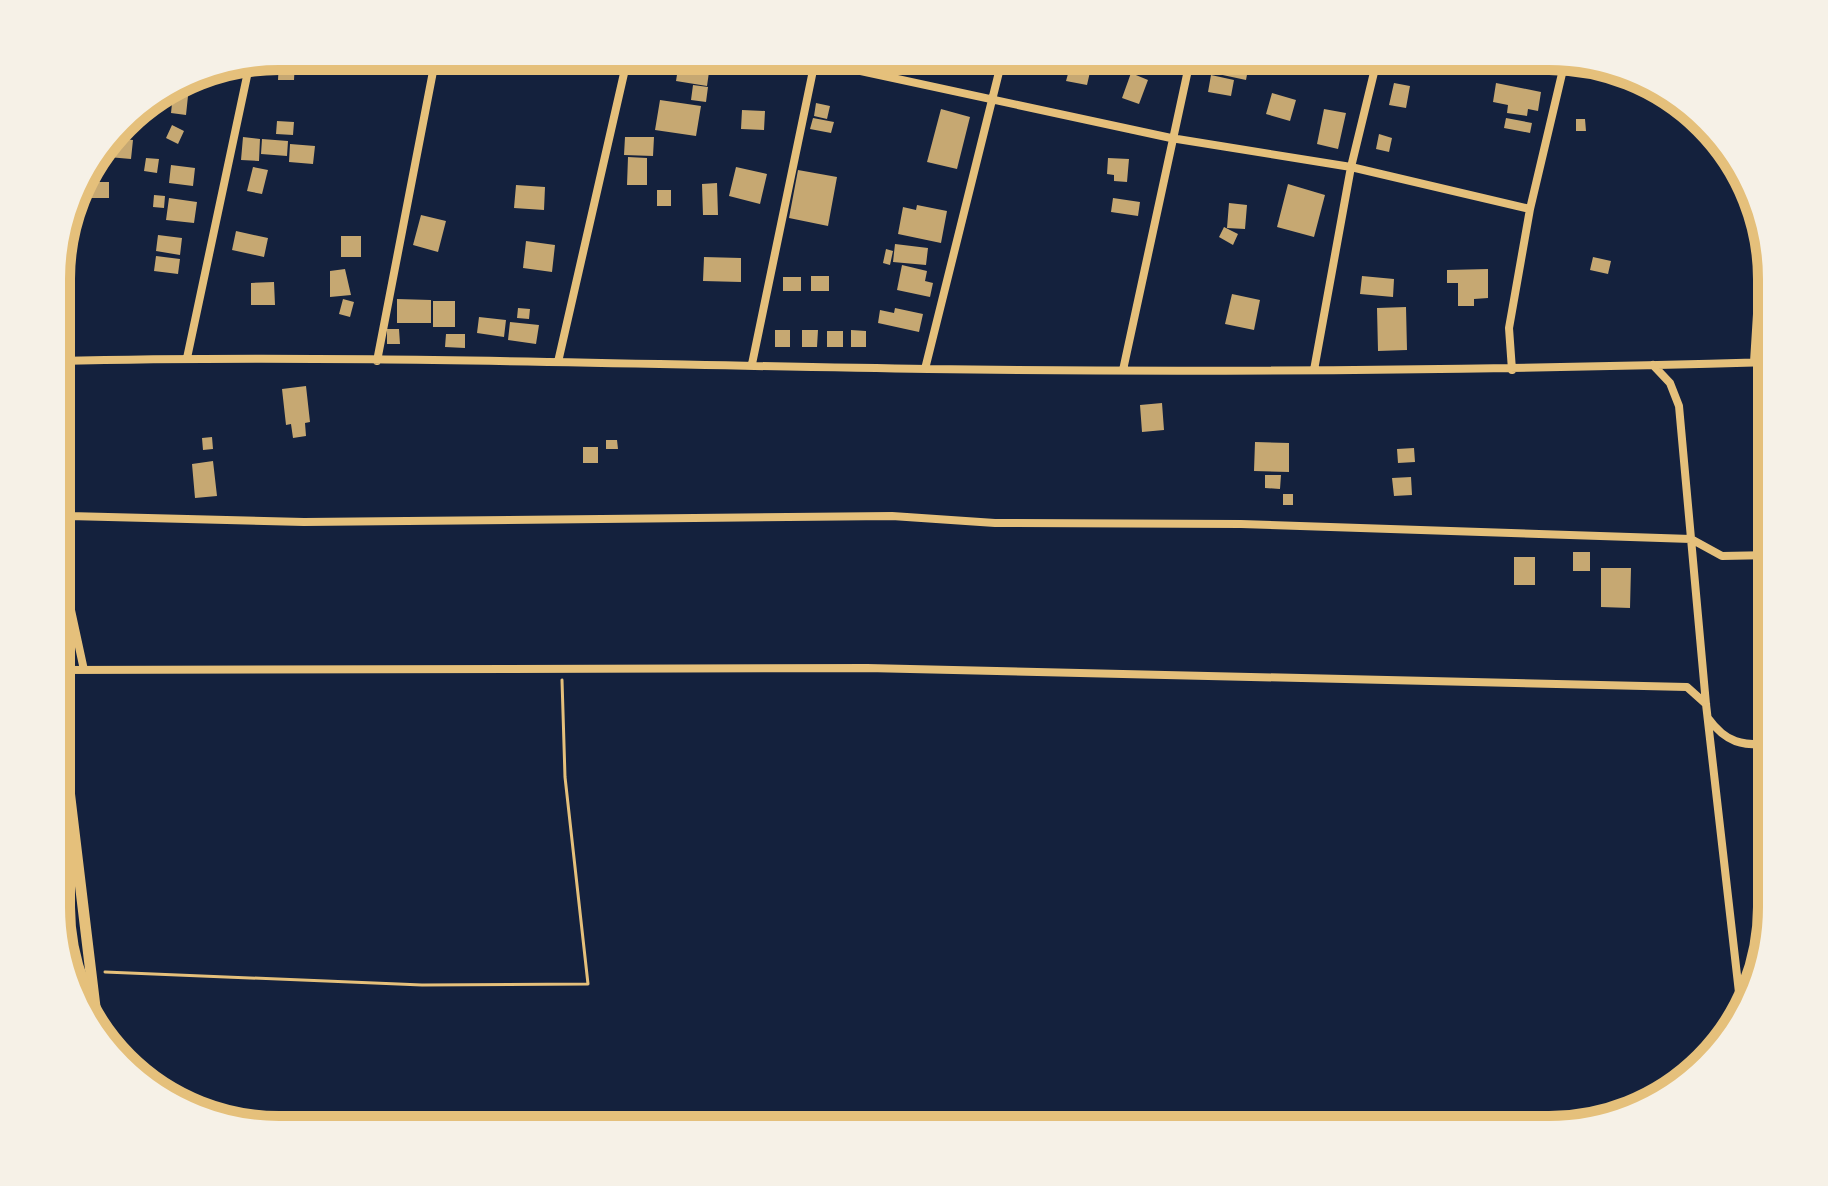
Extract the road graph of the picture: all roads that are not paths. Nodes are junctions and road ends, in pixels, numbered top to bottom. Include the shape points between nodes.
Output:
1 (433, 70) edge
2 (625, 70) edge
3 (813, 70) edge
4 (865, 70) edge
5 (1000, 70) edge
6 (1188, 70) edge
7 (1375, 70) edge
8 (1563, 70) edge
9 (248, 73) edge
10 (993, 98) junction
11 (1171, 138) junction
12 (1351, 167) junction
13 (1530, 209) junction
14 (1758, 298) edge
15 (187, 358) junction
16 (70, 361) edge
17 (377, 361) junction
18 (558, 362) junction
19 (1754, 362) junction
20 (1758, 362) edge
21 (752, 364) junction
22 (1653, 365) junction
23 (925, 369) junction
24 (1123, 370) junction
25 (1314, 370) junction
26 (1512, 370) junction
27 (70, 516) edge
28 (1691, 539) junction
29 (1758, 555) edge
30 (70, 563) edge
31 (70, 670) edge
32 (84, 670) junction
33 (1706, 704) junction
34 (1708, 717) junction
35 (1758, 745) edge
36 (70, 812) edge
37 (1739, 992) edge
38 (95, 1005) edge

1 - 17 street
2 - 18 street
3 - 21 street
4 - 10 street
5 - 10 street
6 - 11 street
7 - 12 street
8 - 13 street
9 - 15 street
10 - 11 street
10 - 23 street
11 - 12 street
11 - 24 street
12 - 13 street
12 - 25 street
13 - 26 street via 1509,328
14 - 19 street
15 - 16 street
15 - 17 street
17 - 18 street
18 - 21 street
19 - 20 street
19 - 22 street
21 - 23 street
22 - 26 street
22 - 28 street via 1670,383 1679,406
23 - 24 street
24 - 25 street
25 - 26 street
27 - 28 street via 366,522 892,516 995,523 1241,524
28 - 29 street via 1722,556
28 - 33 street
30 - 32 street via 71,610
31 - 32 street
32 - 33 street via 867,668 1687,687
33 - 34 street
34 - 35 street via 1721,736 1745,746
34 - 37 street
36 - 38 main road

